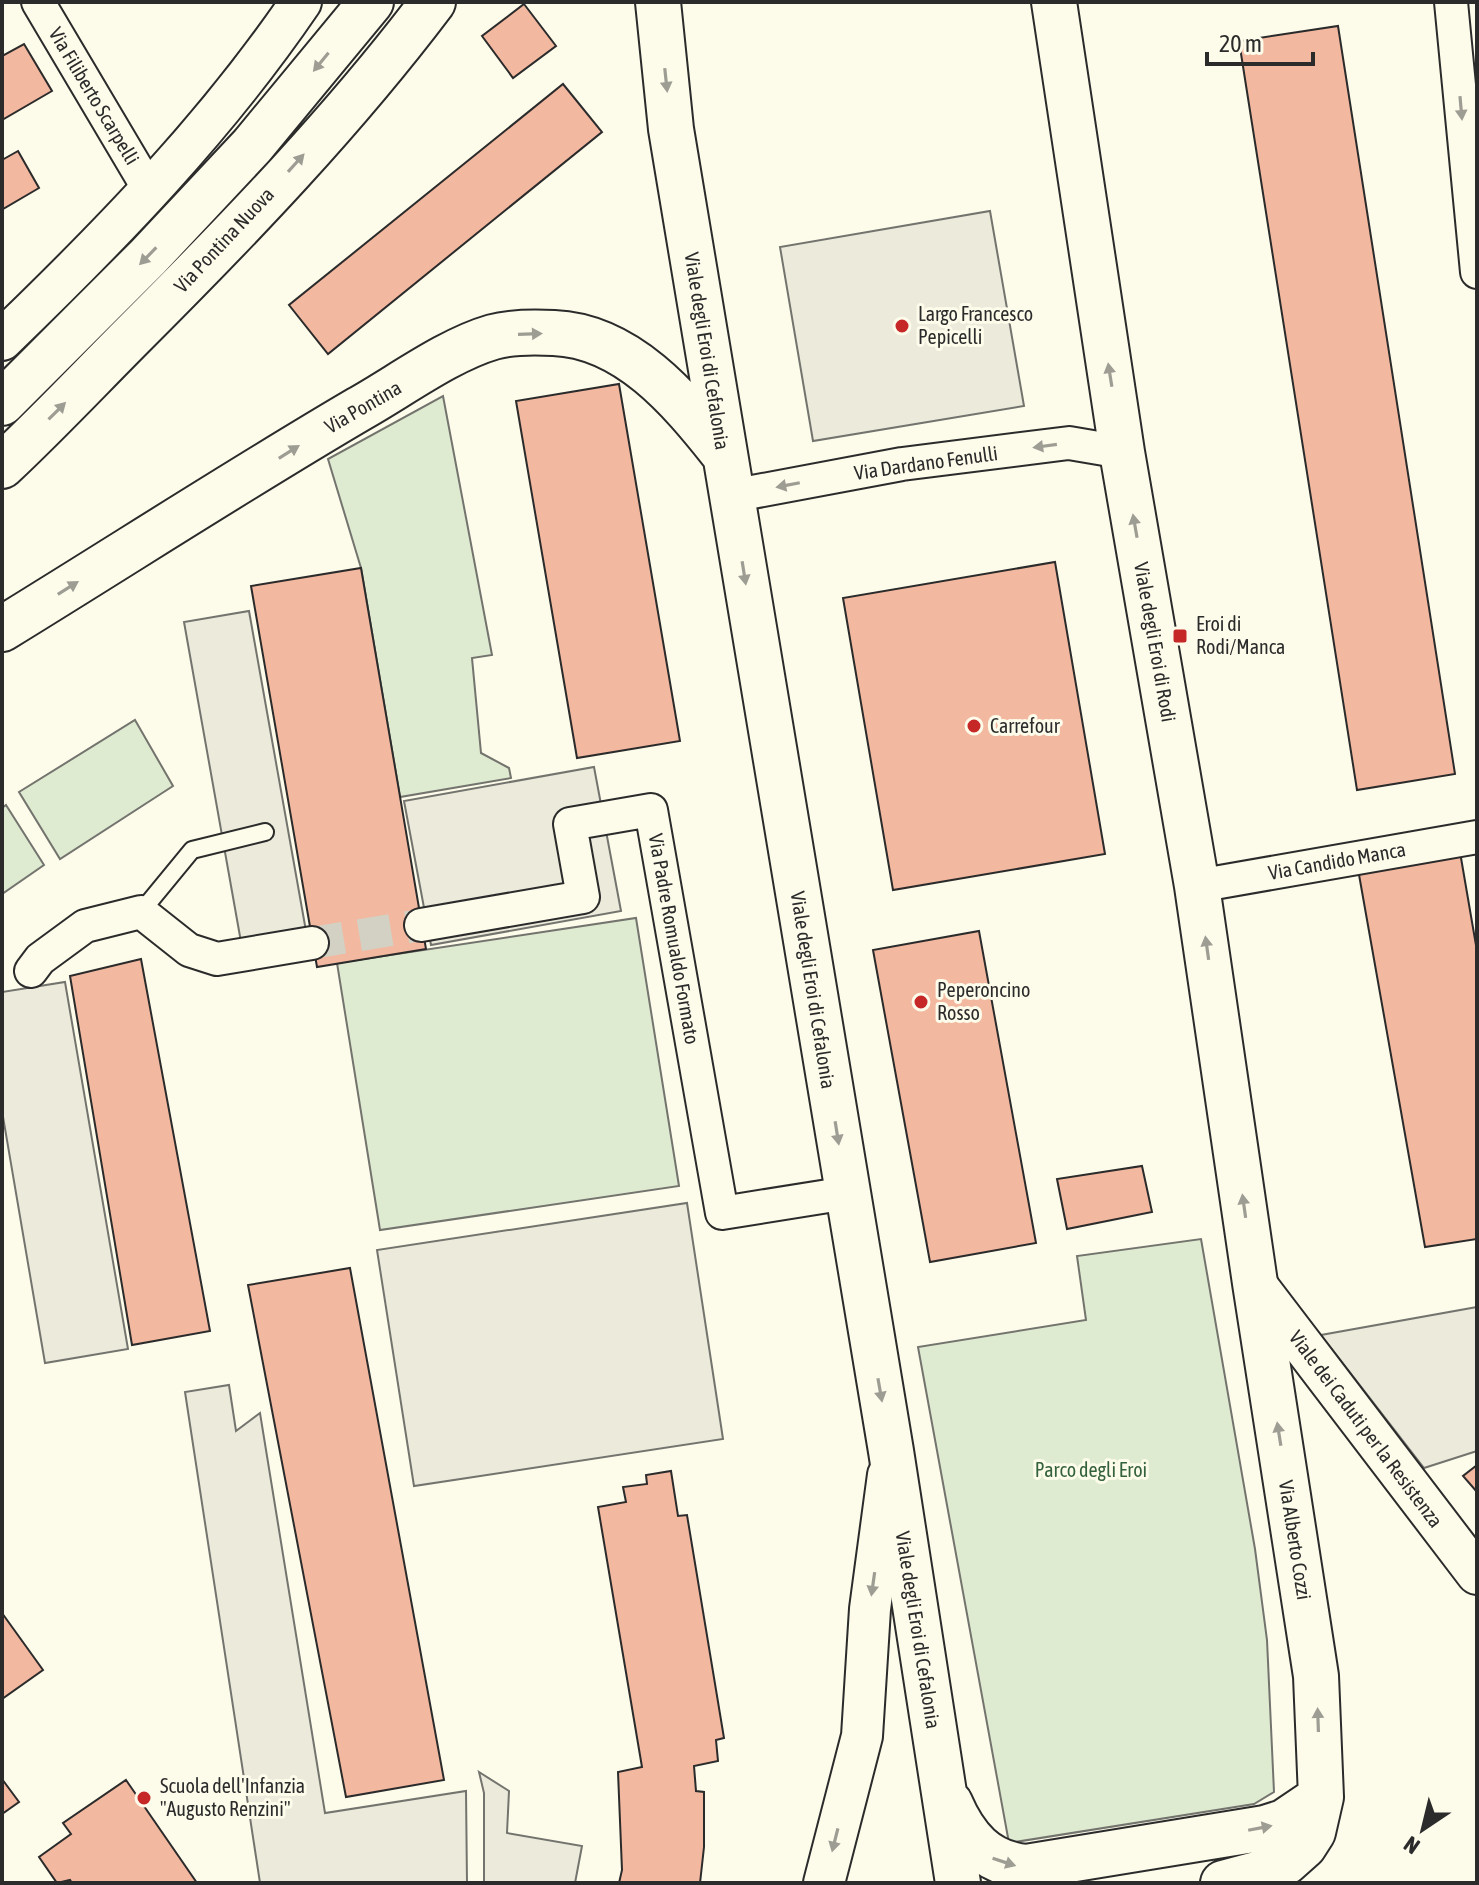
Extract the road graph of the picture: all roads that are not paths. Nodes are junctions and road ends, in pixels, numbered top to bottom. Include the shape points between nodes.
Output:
1 (38, 2) edge
2 (301, 2) edge
3 (371, 2) edge
4 (433, 2) edge
5 (658, 2) edge
6 (1054, 2) edge
7 (1076, 2) edge
8 (1451, 2) edge
9 (1067, 91) junction
10 (150, 191) junction
11 (1477, 272) edge
12 (2, 340) edge
13 (2, 403) edge
14 (1122, 452) junction
15 (724, 453) junction
16 (2, 466) edge
17 (731, 496) junction
18 (2, 629) edge
19 (265, 832) dead end
20 (1477, 837) edge
21 (1197, 886) junction
22 (141, 912) junction
23 (421, 925) tunnel mouth
24 (312, 943) tunnel mouth
25 (31, 971) dead end
26 (847, 1193) junction
27 (1255, 1283) junction
28 (891, 1451) junction
29 (1477, 1574) edge
30 (941, 1782) junction
31 (1321, 1797) junction
32 (824, 1883) edge
33 (958, 1883) edge
34 (1223, 1883) edge

1 - 10 street, Via Filiberto Scarpelli
2 - 10 street via 241,87
3 -> 13 main road via 252,146
16 -> 4 main road, Via Pontina Nuova via 279,182 389,60
5 -> 15 main road, Viale degli Eroi di Cefalonia via 671,129
6 - 9 main road, Viale degli Eroi di Rodi
7 - 9 street
8 -> 11 street
14 -> 9 main road, Viale degli Eroi di Rodi
10 - 12 street
14 -> 17 street, Via Dardano Fenulli via 1069,443 902,464
21 -> 14 main road, Viale degli Eroi di Rodi
15 - 17 main road, Viale degli Eroi di Cefalonia
18 -> 15 main road, Via Pontina via 333,425 456,353 494,337 556,333 601,344 646,370 682,402
17 -> 26 main road, Viale degli Eroi di Cefalonia
19 - 22 lane via 192,850
20 - 21 street, Via Candido Manca
27 -> 21 main road, Viale degli Eroi di Rodi
22 - 24 street via 189,950 217,959
22 - 25 street via 85,926
23 - 26 street, Via Padre Romualdo Formato via 583,897 570,824 651,810 722,1213
26 -> 28 main road, Viale degli Eroi di Cefalonia
27 - 29 street, Viale dei Caduti per la Resistenza
31 -> 27 main road, Via Alberto Cozzi via 1316,1676
28 - 30 main road, Viale degli Eroi di Cefalonia
28 -> 32 street via 870,1609 862,1736
30 -> 31 main road via 971,1840 1001,1863 1026,1867 1265,1828
30 - 33 main road, Viale degli Eroi di Cefalonia
31 - 34 main road, Via Alberto Cozzi via 1313,1832 1293,1857 1268,1871

